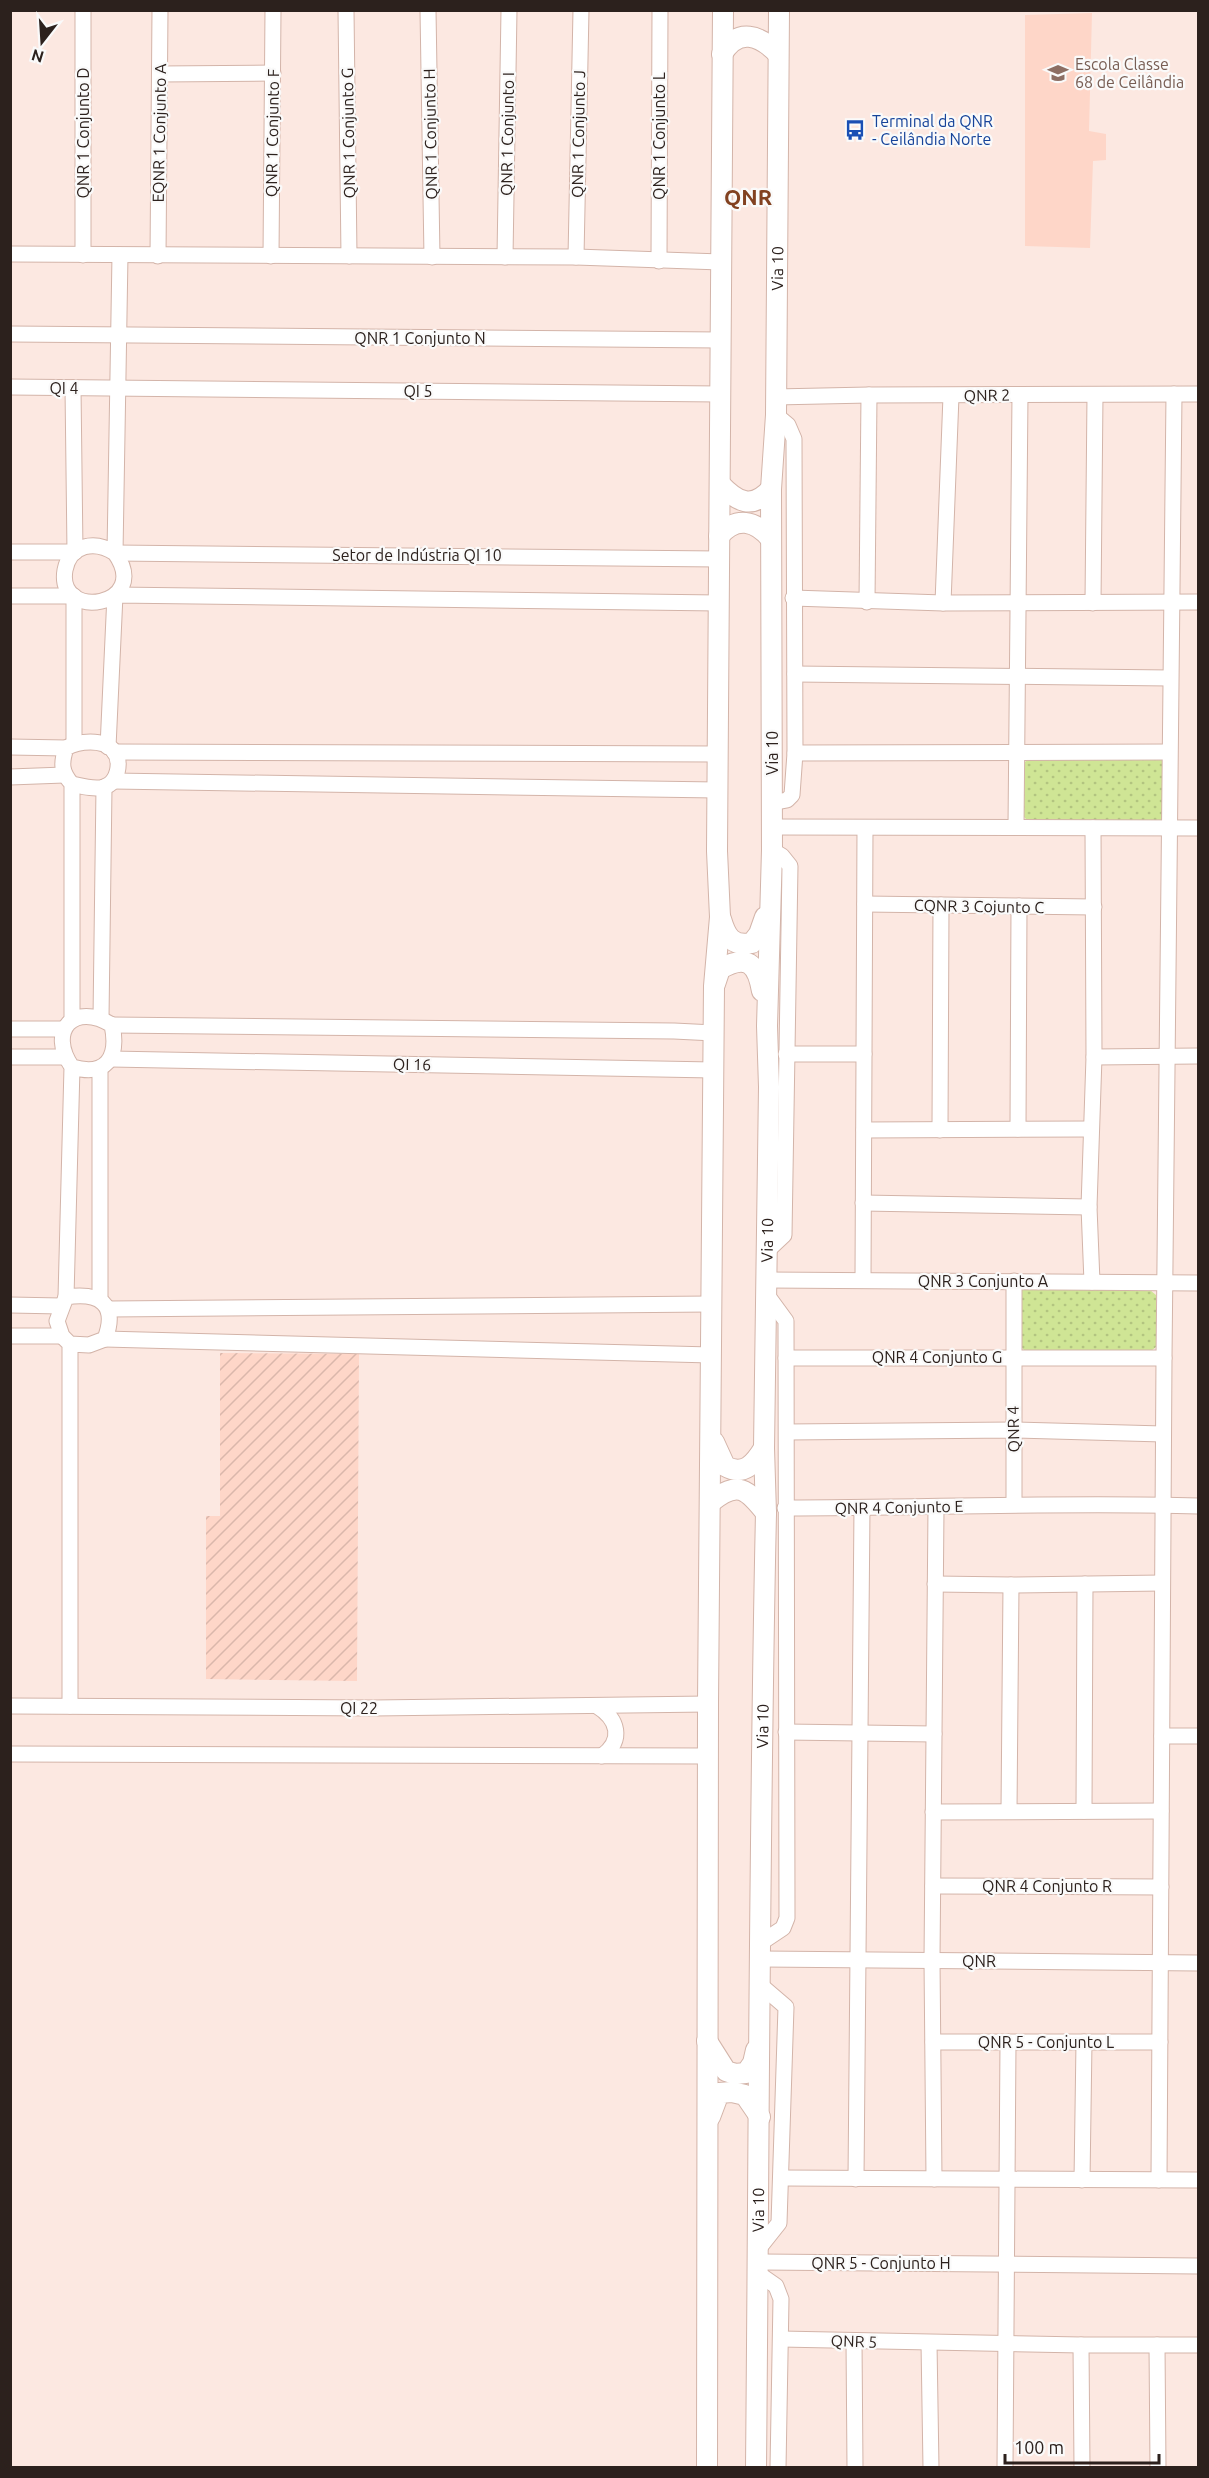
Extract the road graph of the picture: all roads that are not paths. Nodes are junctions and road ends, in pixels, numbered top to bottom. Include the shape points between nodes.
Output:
1 (83, 10) edge
2 (160, 10) edge
3 (273, 10) edge
4 (346, 10) edge
5 (428, 10) edge
6 (509, 10) edge
7 (581, 10) edge
8 (660, 10) edge
9 (723, 10) edge
10 (779, 10) edge
11 (723, 54) junction
12 (778, 54) junction
13 (273, 72) junction
14 (160, 74) junction
15 (10, 254) edge
16 (83, 255) junction
17 (120, 255) junction
18 (158, 256) junction
19 (271, 256) junction
20 (349, 256) junction
21 (432, 257) junction
22 (506, 257) junction
23 (576, 257) junction
24 (659, 261) junction
25 (721, 262) junction
26 (10, 334) edge
27 (119, 336) junction
28 (720, 340) junction
29 (10, 387) edge
30 (73, 388) junction
31 (117, 388) junction
32 (720, 394) junction
33 (1020, 394) junction
34 (1174, 394) junction
35 (1198, 394) edge
36 (869, 395) junction
37 (1095, 395) junction
38 (951, 396) junction
39 (775, 406) junction
40 (720, 484) junction
41 (771, 489) junction
42 (719, 536) junction
43 (771, 539) junction
44 (10, 552) edge
45 (75, 552) junction
46 (115, 553) junction
47 (719, 559) junction
48 (115, 595) junction
49 (10, 596) edge
50 (74, 596) junction
51 (793, 598) junction
52 (867, 602) junction
53 (1171, 602) junction
54 (1198, 602) edge
55 (718, 603) junction
56 (943, 603) junction
57 (1093, 603) junction
58 (1018, 604) junction
59 (795, 674) junction
60 (1018, 677) junction
61 (1170, 678) junction
62 (70, 746) junction
63 (10, 747) edge
64 (111, 749) junction
65 (1169, 752) junction
66 (795, 753) junction
67 (717, 754) junction
68 (1017, 754) junction
69 (10, 777) edge
70 (68, 780) junction
71 (109, 784) junction
72 (717, 790) junction
73 (771, 803) junction
74 (771, 827) junction
75 (1016, 827) junction
76 (865, 828) junction
77 (1094, 828) junction
78 (1198, 828) edge
79 (1168, 829) junction
80 (772, 850) junction
81 (865, 904) junction
82 (941, 905) junction
83 (1019, 906) junction
84 (768, 907) junction
85 (1094, 907) junction
86 (720, 916) junction
87 (714, 986) junction
88 (106, 1022) junction
89 (68, 1024) junction
90 (767, 1026) junction
91 (10, 1029) edge
92 (714, 1033) junction
93 (786, 1054) junction
94 (864, 1054) junction
95 (1168, 1056) junction
96 (1198, 1056) edge
97 (10, 1057) edge
98 (1094, 1057) junction
99 (68, 1062) junction
100 (106, 1064) junction
101 (713, 1070) junction
102 (1018, 1129) junction
103 (1090, 1129) junction
104 (864, 1130) junction
105 (940, 1130) junction
106 (863, 1203) junction
107 (1089, 1207) junction
108 (767, 1251) junction
109 (863, 1280) junction
110 (1014, 1281) junction
111 (1092, 1282) junction
112 (1165, 1282) junction
113 (1198, 1282) edge
114 (767, 1288) junction
115 (64, 1302) junction
116 (104, 1304) junction
117 (711, 1304) junction
118 (10, 1305) edge
119 (10, 1336) edge
120 (105, 1339) junction
121 (66, 1340) junction
122 (711, 1355) junction
123 (1012, 1356) junction
124 (786, 1358) junction
125 (1164, 1358) junction
126 (1013, 1430) junction
127 (787, 1432) junction
128 (711, 1434) junction
129 (1163, 1434) junction
130 (764, 1448) junction
131 (711, 1502) junction
132 (1014, 1504) junction
133 (1163, 1505) junction
134 (1198, 1506) edge
135 (785, 1508) junction
136 (862, 1508) junction
137 (936, 1508) junction
138 (766, 1514) junction
139 (1162, 1583) junction
140 (935, 1584) junction
141 (1085, 1584) junction
142 (1011, 1585) junction
143 (708, 1704) junction
144 (10, 1706) edge
145 (70, 1706) junction
146 (597, 1706) junction
147 (786, 1732) junction
148 (860, 1733) junction
149 (934, 1734) junction
150 (1162, 1736) junction
151 (1198, 1736) edge
152 (10, 1755) edge
153 (602, 1756) junction
154 (708, 1756) junction
155 (1009, 1811) junction
156 (1084, 1811) junction
157 (1161, 1811) junction
158 (933, 1812) junction
159 (933, 1886) junction
160 (1161, 1887) junction
161 (759, 1951) junction
162 (859, 1960) junction
163 (932, 1960) junction
164 (1161, 1962) junction
165 (1198, 1962) edge
166 (758, 1983) junction
167 (707, 2041) junction
168 (933, 2042) junction
169 (1008, 2042) junction
170 (1084, 2042) junction
171 (1160, 2042) junction
172 (758, 2043) junction
173 (760, 2117) junction
174 (706, 2127) junction
175 (782, 2178) junction
176 (856, 2179) junction
177 (934, 2179) junction
178 (1008, 2180) junction
179 (1082, 2180) junction
180 (1159, 2180) junction
181 (1198, 2180) edge
182 (756, 2262) junction
183 (1007, 2264) junction
184 (1198, 2266) edge
185 (781, 2339) junction
186 (854, 2341) junction
187 (930, 2343) junction
188 (1005, 2343) junction
189 (1081, 2345) junction
190 (1157, 2345) junction
191 (1198, 2345) edge
192 (706, 2468) edge
193 (756, 2468) edge
194 (778, 2468) edge
195 (855, 2468) edge
196 (932, 2468) edge
197 (1005, 2468) edge
198 (1082, 2468) edge
199 (1158, 2468) edge

1 - 16 street, QNR 1 Conjunto D
2 - 14 street, EQNR 1 Conjunto A
3 - 13 street, QNR 1 Conjunto F
4 - 20 street, QNR 1 Conjunto G
5 - 21 street, QNR 1 Conjunto H
6 - 22 street, QNR 1 Conjunto I
7 - 23 street, QNR 1 Conjunto J
8 - 24 street, QNR 1 Conjunto L
9 - 11 main road
10 - 12 main road, Via 10
11 - 12 main road via 728,44 743,36 767,43
11 - 25 main road
12 - 39 main road, Via 10
13 - 14 street
13 - 19 street, QNR 1 Conjunto F
14 - 18 street, EQNR 1 Conjunto A
15 - 16 street
16 - 17 street
17 - 18 street
17 - 27 street
18 - 19 street
19 - 20 street
20 - 21 street
21 - 22 street
22 - 23 street
23 - 24 street
24 - 25 street
25 - 28 main road
26 - 27 street, QNR 1 Conjunto N
27 - 28 street, QNR 1 Conjunto N
27 - 31 street
28 - 32 main road
29 - 30 street, QI 4
30 - 31 street, QI 4
30 - 45 street
31 - 32 street, QI 5
31 - 46 street
32 - 40 main road
33 - 37 street, QNR 2
33 - 38 street, QNR 2
33 - 58 street
34 - 35 street, QNR 2
34 - 37 street, QNR 2
34 - 53 street
36 - 38 street, QNR 2
36 - 39 street, QNR 2
36 - 52 street
37 - 57 street
38 - 56 street
39 - 41 main road, Via 10
39 - 51 street via 794,439
40 - 41 main road via 740,501 753,502
40 - 42 main road
41 - 43 main road, Via 10
42 - 43 main road via 727,527 744,522
42 - 47 main road
43 - 73 main road, Via 10
44 - 45 street
45 - 46 street via 95,545
45 - 50 street via 67,561 64,574
46 - 47 street, Setor de Indústria QI 10
46 - 48 street via 124,573
47 - 55 main road
48 - 50 street via 95,604
48 - 55 street
48 - 64 street
49 - 50 street
50 - 62 street
51 - 52 street
51 - 59 street
52 - 56 street
53 - 54 street
53 - 57 street
53 - 61 street
55 - 67 main road
56 - 58 street
57 - 58 street
58 - 60 street
59 - 60 street
59 - 66 street
60 - 61 street
60 - 68 street
61 - 65 street
62 - 63 street
62 - 64 street via 89,741
62 - 70 street via 62,761
64 - 67 street
64 - 71 street via 119,766
65 - 68 street
65 - 79 street
66 - 68 street
66 - 73 street via 792,795
67 - 72 main road
68 - 75 street
69 - 70 street
70 - 71 street
70 - 89 street
71 - 72 street
71 - 88 street
72 - 86 main road
73 - 74 main road, Via 10
74 - 76 street
74 - 80 main road, Via 10
75 - 76 street
75 - 77 street
76 - 81 street
77 - 79 street
77 - 85 street
78 - 79 street
79 - 95 street
80 - 84 main road, Via 10
80 - 93 street via 790,866
81 - 82 street, CQNR 3 Cojunto C
81 - 94 street
82 - 83 street, CQNR 3 Cojunto C
82 - 105 street
83 - 85 street, CQNR 3 Cojunto C
83 - 102 street
84 - 86 main road via 752,943 736,943 726,934
84 - 90 main road, Via 10
85 - 98 street
86 - 87 main road
87 - 90 main road via 720,969 729,964 753,966 758,970
87 - 92 main road
88 - 89 street via 89,1015
88 - 92 street
88 - 100 street via 115,1042
89 - 91 street
89 - 99 street via 62,1044
90 - 108 main road, Via 10
92 - 101 main road
93 - 94 street
93 - 108 street via 784,1235
94 - 104 street
95 - 96 street
95 - 98 street
95 - 112 street
97 - 99 street
98 - 103 street
99 - 100 street via 87,1071
99 - 115 street
100 - 101 street, QI 16
100 - 116 street
101 - 117 main road
102 - 103 street
102 - 105 street
103 - 107 street
104 - 105 street
104 - 106 street
106 - 107 street
106 - 109 street
107 - 111 street
108 - 114 main road, Via 10
109 - 110 street, QNR 3 Conjunto A
109 - 114 street, QNR 3 Conjunto A
110 - 111 street, QNR 3 Conjunto A
110 - 123 street, QNR 4 Conjunto G
111 - 112 street, QNR 3 Conjunto A
112 - 113 street, QNR 3 Conjunto A
112 - 125 street
114 - 124 street via 786,1321
114 - 130 main road, Via 10
115 - 116 street via 82,1295
115 - 118 street
115 - 121 street via 57,1321
116 - 117 street
116 - 120 street via 110,1325
117 - 122 main road
119 - 121 street
120 - 121 street via 89,1345
120 - 122 street
121 - 145 street
122 - 128 main road
123 - 124 street, QNR 4 Conjunto G
123 - 125 street
123 - 126 street, QNR 4
124 - 127 street
125 - 129 street
126 - 127 street
126 - 129 street
126 - 132 street, QNR 4
127 - 135 street
128 - 130 main road via 730,1469 747,1468
128 - 131 main road
129 - 133 street
130 - 138 main road, Via 10
131 - 138 main road via 730,1489 742,1490
131 - 143 main road
132 - 133 street
132 - 137 street, QNR 4 Conjunto E
133 - 134 street
133 - 139 street
135 - 136 street, QNR 4 Conjunto E
135 - 147 street
136 - 137 street, QNR 4 Conjunto E
136 - 148 street
137 - 140 street
138 - 161 main road, Via 10
139 - 141 street
139 - 150 street
140 - 142 street
140 - 149 street
141 - 142 street
141 - 156 street
142 - 155 street
143 - 146 street, QI 22
143 - 154 main road
144 - 145 street, QI 22
145 - 146 street, QI 22
146 - 153 street via 617,1728 612,1746
147 - 148 street
147 - 161 street via 787,1918 783,1928
148 - 149 street
148 - 162 street
149 - 158 street
150 - 151 street
150 - 157 street
152 - 153 street
153 - 154 street
154 - 167 main road
155 - 156 street
155 - 158 street
156 - 157 street
157 - 160 street
158 - 159 street
159 - 160 street, QNR 4 Conjunto R
159 - 163 street
160 - 164 street
161 - 162 street, QNR
161 - 166 main road, Via 10
162 - 163 street, QNR
162 - 176 street
163 - 164 street, QNR
163 - 168 street
164 - 165 street, QNR
164 - 171 street
166 - 172 main road, Via 10
166 - 175 street via 786,2007
167 - 172 main road via 726,2071 735,2074 746,2073
167 - 174 main road
168 - 169 street, QNR 5 - Conjunto L
168 - 177 street
169 - 170 street, QNR 5 - Conjunto L
169 - 178 street
170 - 171 street, QNR 5 - Conjunto L
170 - 179 street
171 - 180 street
172 - 173 main road, Via 10
173 - 174 main road via 744,2095 719,2094
173 - 182 main road, Via 10
174 - 192 main road
175 - 176 street
175 - 182 street via 779,2223
176 - 177 street
177 - 178 street
178 - 179 street
178 - 183 street
179 - 180 street
180 - 181 street
182 - 183 street, QNR 5 - Conjunto H
182 - 185 street via 776,2286 781,2299
182 - 193 main road, Via 10
183 - 184 street, QNR 5 - Conjunto H
183 - 188 street
185 - 186 street, QNR 5
185 - 194 street
186 - 187 street, QNR 5
186 - 195 street
187 - 188 street, QNR 5
187 - 196 street
188 - 189 street, QNR 5
188 - 197 street
189 - 190 street, QNR 5
189 - 198 street
190 - 191 street, QNR 5
190 - 199 street

